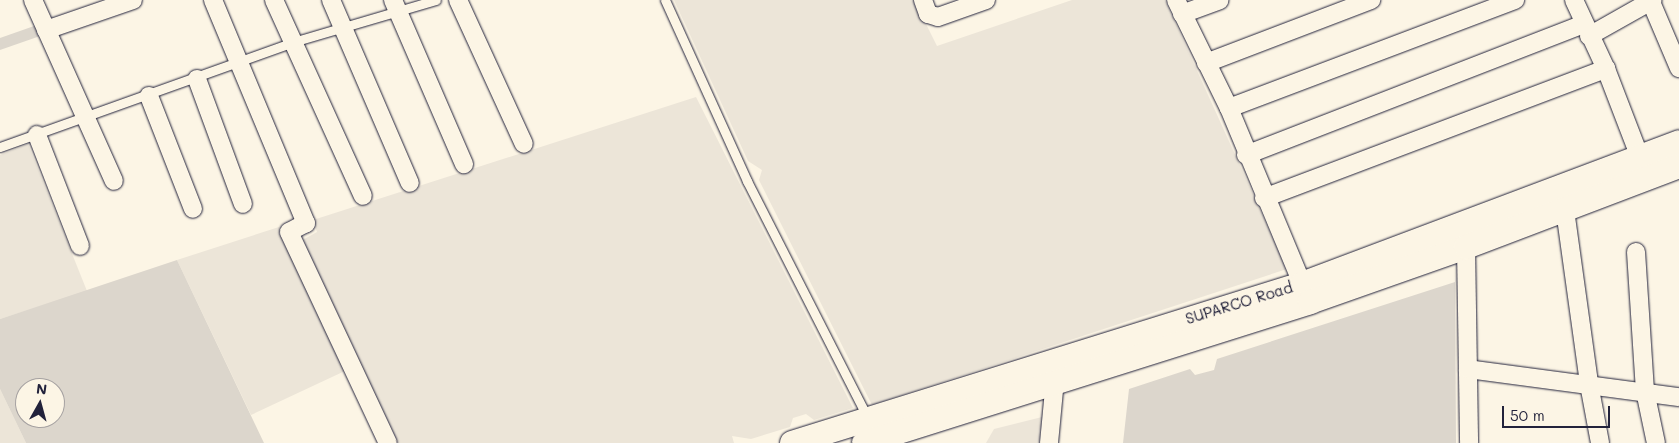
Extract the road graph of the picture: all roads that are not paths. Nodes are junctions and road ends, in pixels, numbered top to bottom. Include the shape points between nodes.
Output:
1 (33, 0) edge
2 (133, 0) edge
3 (213, 0) edge
4 (274, 0) edge
5 (331, 0) edge
6 (436, 0) edge
7 (458, 0) edge
8 (665, 0) edge
9 (923, 0) edge
10 (986, 0) edge
11 (1220, 0) edge
12 (1371, 0) edge
13 (1515, 0) edge
14 (1574, 0) edge
15 (1652, 1) edge
16 (396, 6) edge
17 (1179, 7) edge
18 (342, 27) junction
19 (46, 30) junction
20 (1586, 30) junction
21 (293, 42) junction
22 (240, 62) junction
23 (1206, 63) junction
24 (1679, 68) edge
25 (1606, 69) junction
26 (197, 79) junction
27 (149, 96) junction
28 (1228, 108) junction
29 (84, 116) junction
30 (37, 134) junction
31 (1679, 142) edge
32 (524, 144) dead end
33 (0, 147) edge
34 (1246, 155) junction
35 (464, 164) dead end
36 (1679, 166) edge
37 (1644, 169) junction
38 (114, 181) dead end
39 (410, 183) dead end
40 (363, 196) dead end
41 (1264, 198) junction
42 (243, 204) dead end
43 (193, 209) dead end
44 (1565, 210) junction
45 (80, 246) dead end
46 (1466, 247) junction
47 (1636, 252) dead end
48 (1306, 293) junction
49 (1468, 369) junction
50 (1055, 380) junction
51 (1588, 384) junction
52 (1645, 391) junction
53 (1679, 396) edge
54 (870, 433) edge
55 (388, 443) edge
56 (792, 443) edge
57 (1049, 443) edge
58 (1469, 443) edge
59 (1600, 443) edge
60 (1656, 443) edge

1 - 19 street
2 - 19 street
3 - 22 street
4 - 21 street
5 - 18 street
6 - 16 lane
7 - 32 street
8 - 54 lane via 747,181
9 - 10 street via 928,14 938,17
11 - 17 street
12 - 23 street
13 - 28 street
14 - 20 street
15 - 20 street
15 - 24 street
16 - 18 lane
16 - 35 street
17 - 23 street
18 - 21 lane
18 - 39 street
19 - 29 street
20 - 25 street
20 - 34 street
21 - 22 lane
21 - 40 street
22 - 26 lane
22 - 55 street via 306,223 288,232
23 - 28 street
25 - 37 street
25 - 41 street
26 - 27 lane
26 - 42 street
27 - 29 lane
27 - 43 street
28 - 34 street
29 - 30 lane
29 - 38 street
30 - 33 lane
30 - 45 street
31 - 37 street, SUPARCO Road
34 - 41 street
36 - 37 street, SUPARCO Road
37 - 44 street, SUPARCO Road
37 - 48 street, SUPARCO Road
41 - 48 street
44 - 46 street, SUPARCO Road
44 - 51 street
46 - 48 street, SUPARCO Road
46 - 49 street
47 - 52 street
48 - 50 street, SUPARCO Road
48 - 54 street, SUPARCO Road
49 - 51 street
49 - 58 street
50 - 54 street, SUPARCO Road
50 - 57 street
51 - 52 street
51 - 59 street
52 - 53 street
52 - 60 street
54 - 56 street, SUPARCO Road

